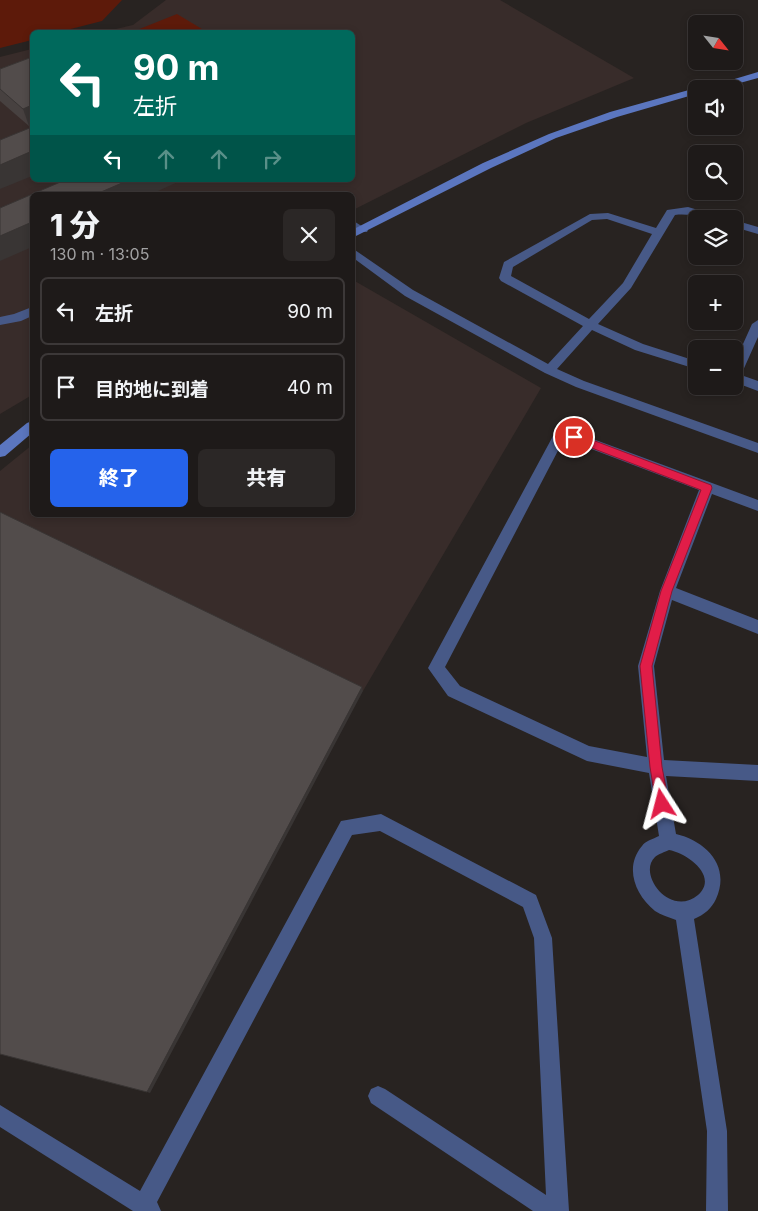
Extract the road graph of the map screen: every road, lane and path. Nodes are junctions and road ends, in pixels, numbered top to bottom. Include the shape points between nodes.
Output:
1 (758, 74) edge
2 (737, 80) edge
3 (688, 93) edge
4 (688, 210) edge
5 (743, 226) edge
6 (758, 230) edge
7 (658, 232) junction
8 (358, 233) edge
9 (355, 254) edge
10 (30, 312) edge
11 (0, 321) edge
12 (758, 324) edge
13 (591, 325) junction
14 (743, 357) edge
15 (688, 362) edge
16 (549, 370) junction
17 (743, 380) edge
18 (758, 386) edge
19 (30, 428) edge
20 (758, 448) edge
21 (0, 452) edge
22 (707, 488) junction
23 (758, 506) edge
24 (667, 591) junction
25 (758, 627) edge
26 (656, 767) junction
27 (758, 773) edge
28 (668, 840) junction
29 (684, 912) junction
30 (378, 1096) dead end
31 (0, 1115) edge
32 (148, 1208) edge
33 (552, 1211) edge
34 (558, 1211) edge
35 (717, 1211) edge

1 - 2 street
3 - 8 street via 618,112 534,143
4 - 7 street via 671,212
5 - 6 street
7 - 13 street via 627,285
7 - 13 street via 608,216 590,216 508,265 505,278
9 - 16 street via 409,292
10 - 11 street
12 - 14 street
13 - 15 street via 639,347
13 - 16 street
16 - 20 street
17 - 18 street
19 - 21 street
22 - 23 street
22 - 24 street
22 - 26 street via 574,437 558,439 436,668 454,691 587,753
24 - 25 street
24 - 26 street via 646,666
26 - 27 street
26 - 28 street
28 - 29 street via 648,850 640,871 643,883 659,904
28 - 29 street via 690,846 699,853 711,874 710,895 704,904
29 - 35 street via 717,1131
30 - 33 street
31 - 32 street
32 - 34 street via 347,827 381,822 530,901 543,938

